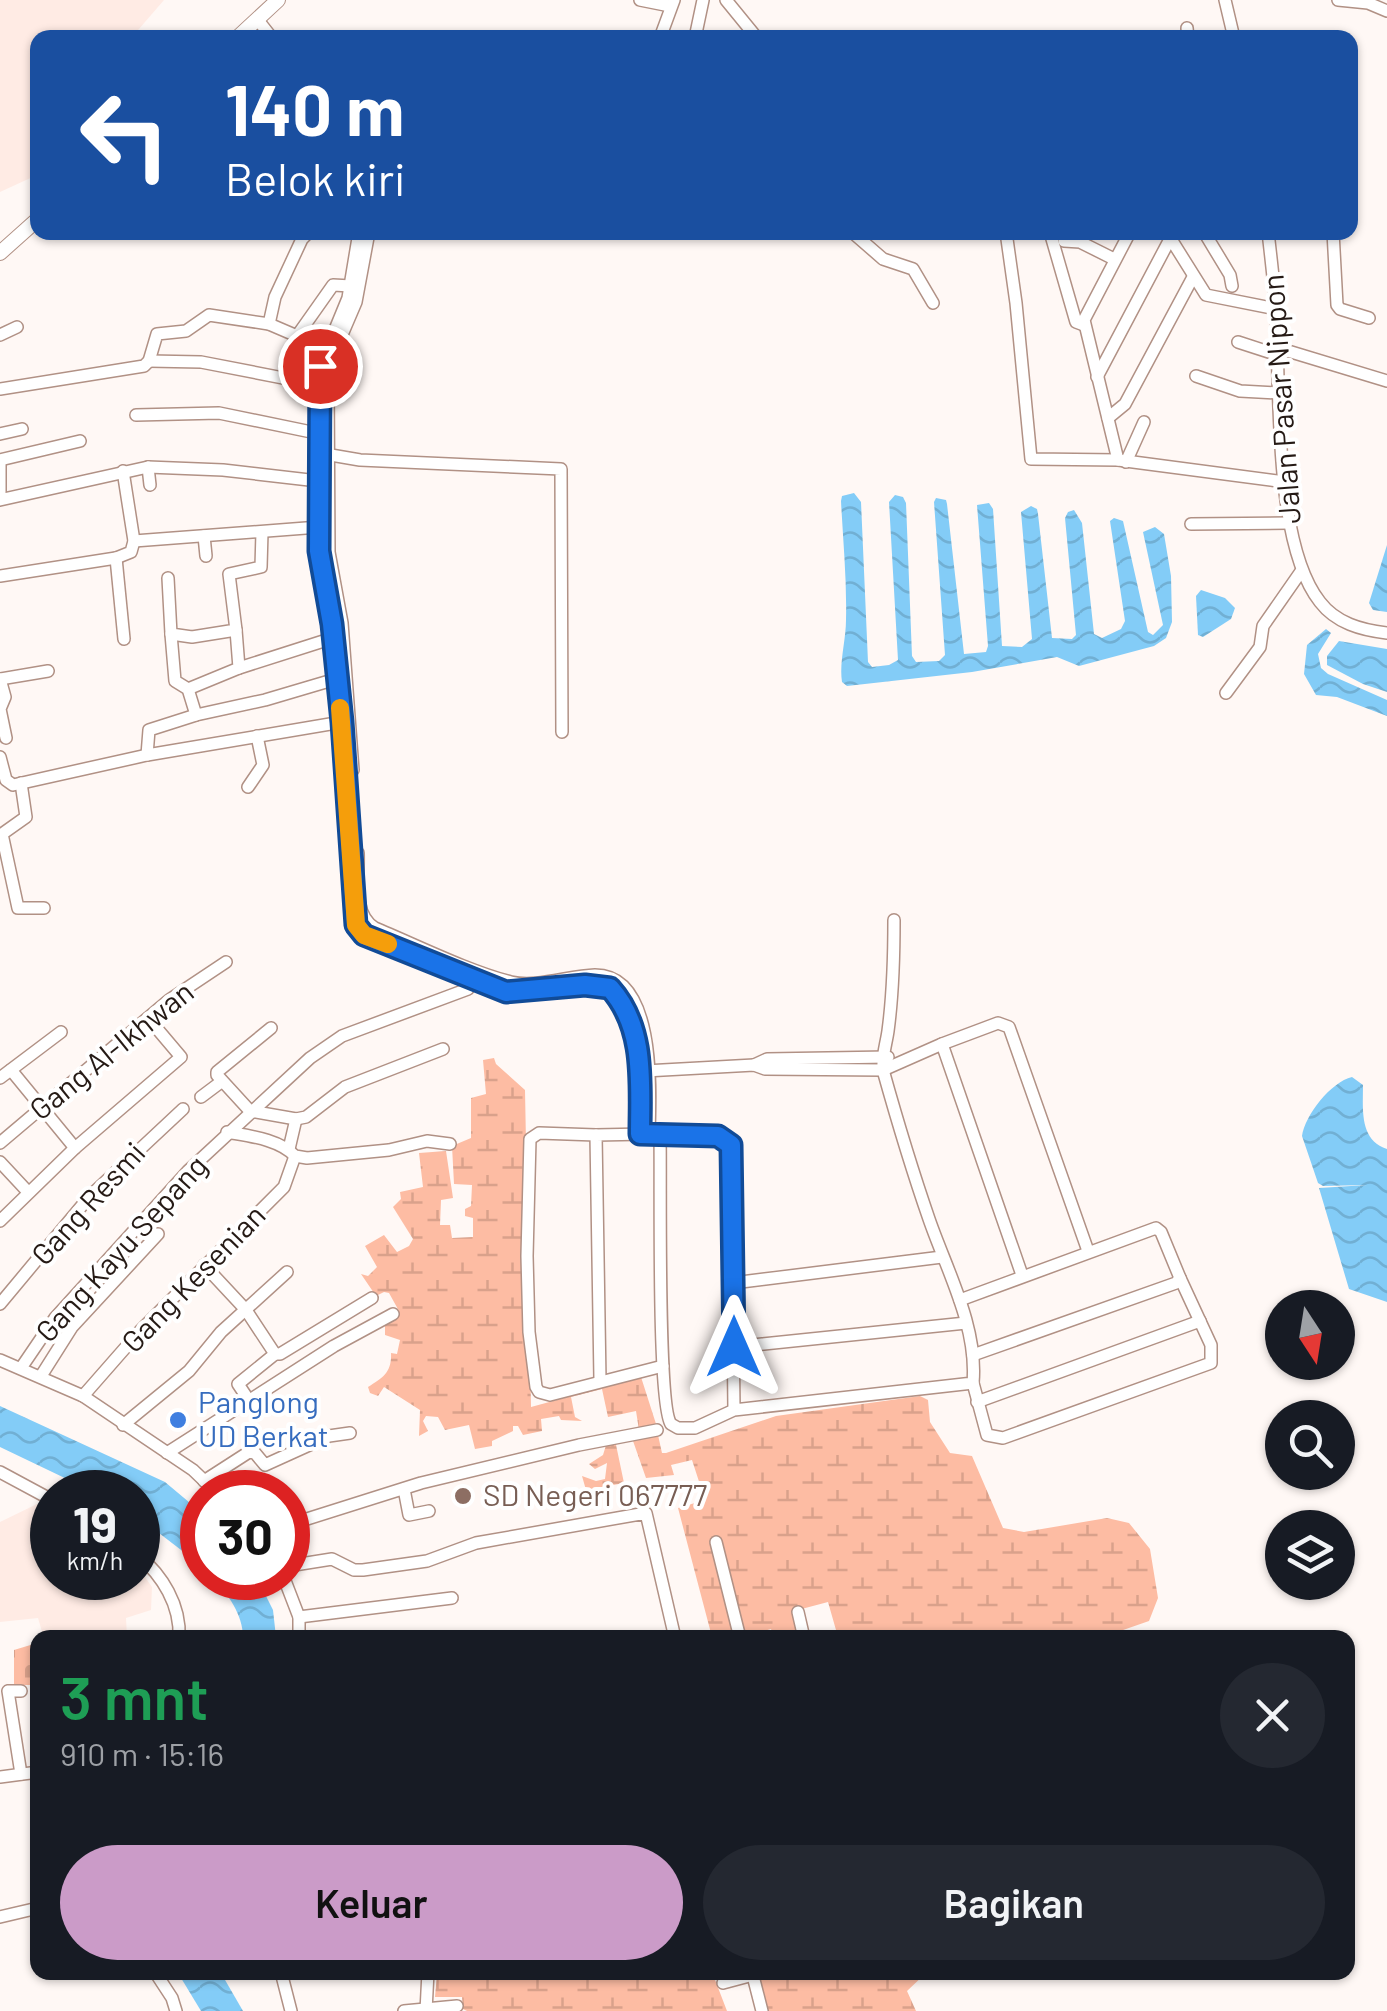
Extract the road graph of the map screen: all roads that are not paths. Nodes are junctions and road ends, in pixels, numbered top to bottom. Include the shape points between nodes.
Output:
1 (278, 0) edge
2 (640, 0) edge
3 (702, 0) edge
4 (726, 0) edge
5 (1225, 0) edge
6 (1338, 0) edge
7 (672, 3) edge
8 (1387, 10) edge
9 (255, 28) edge
10 (663, 30) edge
11 (696, 30) edge
12 (750, 30) edge
13 (1232, 30) edge
14 (30, 225) edge
15 (302, 240) edge
16 (357, 240) edge
17 (367, 240) edge
18 (861, 240) edge
19 (1007, 240) edge
20 (1052, 240) edge
21 (1125, 240) edge
22 (1166, 240) edge
23 (1170, 240) edge
24 (1209, 240) edge
25 (1269, 240) edge
26 (1333, 240) edge
27 (1064, 241) dead end
28 (0, 252) edge
29 (1114, 260) junction
30 (1193, 277) junction
31 (1232, 286) dead end
32 (352, 295) junction
33 (933, 303) dead end
34 (1276, 310) junction
35 (1369, 318) dead end
36 (269, 324) junction
37 (1084, 325) junction
38 (17, 327) dead end
39 (0, 335) edge
40 (1238, 342) dead end
41 (1278, 352) junction
42 (150, 361) junction
43 (1196, 376) dead end
44 (1097, 377) junction
45 (1387, 381) edge
46 (319, 385) junction
47 (0, 389) edge
48 (1279, 393) junction
49 (136, 415) dead end
50 (1108, 418) junction
51 (1144, 422) dead end
52 (22, 429) dead end
53 (0, 434) edge
54 (321, 434) junction
55 (80, 441) dead end
56 (324, 454) junction
57 (0, 461) edge
58 (1122, 461) junction
59 (148, 467) junction
60 (123, 472) junction
61 (318, 481) junction
62 (1286, 482) junction
63 (150, 485) dead end
64 (0, 501) edge
65 (1289, 523) junction
66 (1191, 524) dead end
67 (319, 527) junction
68 (262, 532) junction
69 (204, 536) junction
70 (134, 542) junction
71 (206, 556) dead end
72 (116, 558) junction
73 (1302, 570) junction
74 (4, 576) edge
75 (168, 578) dead end
76 (337, 624) junction
77 (236, 630) junction
78 (1387, 633) edge
79 (171, 634) junction
80 (334, 638) junction
81 (124, 639) dead end
82 (239, 668) junction
83 (48, 671) dead end
84 (336, 678) junction
85 (188, 689) junction
86 (1226, 693) dead end
87 (196, 715) junction
88 (342, 722) junction
89 (562, 732) dead end
90 (257, 736) junction
91 (6, 738) dead end
92 (148, 755) junction
93 (0, 757) edge
94 (350, 768) junction
95 (21, 783) junction
96 (248, 786) dead end
97 (6, 887) edge
98 (44, 908) dead end
99 (894, 920) dead end
100 (226, 962) dead end
101 (468, 989) dead end
102 (148, 1018) junction
103 (271, 1028) dead end
104 (61, 1032) dead end
105 (942, 1044) junction
106 (444, 1049) dead end
107 (882, 1055) junction
108 (898, 1060) junction
109 (859, 1063) junction
110 (882, 1070) junction
111 (646, 1071) junction
112 (6, 1074) edge
113 (221, 1082) junction
114 (201, 1097) dead end
115 (40, 1108) junction
116 (183, 1108) dead end
117 (250, 1110) junction
118 (296, 1119) junction
119 (226, 1132) junction
120 (650, 1134) junction
121 (596, 1135) junction
122 (0, 1143) edge
123 (450, 1144) dead end
124 (75, 1148) junction
125 (292, 1152) junction
126 (0, 1162) edge
127 (28, 1192) junction
128 (0, 1221) edge
129 (158, 1234) dead end
130 (1088, 1251) junction
131 (942, 1258) junction
132 (204, 1266) junction
133 (287, 1272) dead end
134 (1022, 1275) junction
135 (1180, 1278) junction
136 (733, 1283) junction
137 (372, 1298) dead end
138 (960, 1300) junction
139 (0, 1304) edge
140 (246, 1310) junction
141 (393, 1314) dead end
142 (1200, 1320) junction
143 (966, 1323) junction
144 (734, 1347) junction
145 (275, 1354) junction
146 (973, 1355) junction
147 (0, 1360) edge
148 (663, 1366) junction
149 (21, 1368) junction
150 (41, 1376) junction
151 (600, 1380) junction
152 (973, 1383) junction
153 (82, 1396) junction
154 (250, 1402) junction
155 (977, 1402) junction
156 (734, 1410) junction
157 (123, 1424) junction
158 (657, 1430) dead end
159 (350, 1433) dead end
160 (166, 1452) junction
161 (190, 1470) edge
162 (220, 1470) edge
163 (0, 1472) edge
164 (30, 1488) edge
165 (404, 1489) junction
166 (429, 1512) dead end
167 (310, 1518) edge
168 (716, 1542) dead end
169 (310, 1563) edge
170 (160, 1582) edge
171 (452, 1598) dead end
172 (293, 1600) edge
173 (798, 1612) dead end
174 (299, 1616) junction
175 (178, 1630) edge
176 (299, 1630) edge
177 (673, 1630) edge
178 (738, 1630) edge
179 (802, 1630) edge
180 (21, 1690) dead end
181 (30, 1773) edge
182 (21, 1774) junction
183 (0, 1777) edge
184 (30, 1910) edge
185 (0, 1917) edge
186 (159, 1980) edge
187 (283, 1980) edge
188 (428, 1980) edge
189 (733, 1980) edge
190 (754, 1980) edge
191 (723, 1983) dead end
192 (457, 2006) dead end
193 (426, 2009) edge
194 (176, 2011) edge
195 (290, 2011) edge
196 (404, 2011) edge
197 (762, 2011) edge

1 - 9 main road
2 - 7 street
3 - 11 street
4 - 12 street
5 - 13 street
6 - 8 street
7 - 10 street
14 - 28 main road
15 - 36 street
16 - 32 street
17 - 32 street
18 - 33 street via 883,259 913,269
19 - 58 street via 1030,456
20 - 37 street via 1076,322
21 - 29 street
22 - 44 street
23 - 30 street
24 - 31 street
25 - 34 street, Jalan Pasar Nippon
26 - 35 street via 1337,305
27 - 29 street
29 - 37 street
30 - 34 street via 1210,297
30 - 50 street via 1125,404
32 - 36 street via 333,285 297,336
32 - 46 street via 323,355
32 - 56 street via 329,370
34 - 41 street, Jalan Pasar Nippon
36 - 42 street via 204,316 186,331 157,334
37 - 44 street
38 - 39 street
40 - 41 street
41 - 45 street
41 - 48 street, Jalan Pasar Nippon
42 - 46 street via 201,362
42 - 47 street
43 - 48 street via 1240,392
44 - 50 street
46 - 54 street
48 - 62 street, Jalan Pasar Nippon
49 - 54 street via 219,414
50 - 58 street
51 - 58 street
52 - 53 street
54 - 56 street
55 - 57 street
56 - 61 street
56 - 76 street
56 - 89 street via 561,469
57 - 64 street
58 - 62 street
59 - 60 street
59 - 61 street
59 - 63 street
60 - 64 street
60 - 70 street
61 - 67 street
62 - 65 street, Jalan Pasar Nippon
65 - 66 street
65 - 73 street, Jalan Pasar Nippon
67 - 68 street
67 - 76 street via 322,575
68 - 69 street
68 - 77 street via 261,567 230,574
69 - 70 street
69 - 71 street
70 - 72 street via 131,552
72 - 74 street
72 - 81 street
73 - 78 street, Jalan Pasar Nippon via 1335,618
73 - 86 street
75 - 79 street
76 - 80 street
76 - 94 street
77 - 79 street
77 - 82 street
79 - 85 street via 175,681
80 - 82 street
80 - 84 street
82 - 85 street
83 - 91 street via 0,679
84 - 87 street
84 - 88 street
85 - 87 street
87 - 92 street via 148,730
88 - 90 street
88 - 94 street
90 - 92 street
90 - 96 street via 263,764
92 - 95 street
93 - 95 street via 10,784
94 - 111 street via 351,880 359,930 508,986 585,985 622,993
95 - 97 street via 26,817 2,834
97 - 98 street via 18,908
99 - 107 street
100 - 102 street, Gang Al-Ikhwan
101 - 117 street, Gang Kayu Sepang via 342,1036
102 - 115 street, Gang Al-Ikhwan
102 - 124 street via 181,1057
103 - 113 street via 217,1072
104 - 112 street
105 - 108 street
105 - 130 street via 998,1023 1009,1028
105 - 134 street
106 - 118 street via 345,1087
107 - 108 street
107 - 109 street
107 - 110 street
108 - 110 street
109 - 110 street
109 - 111 street via 766,1058 754,1065
110 - 131 street
111 - 120 street
112 - 115 street
113 - 114 street
113 - 117 street
115 - 122 street, Gang Al-Ikhwan
115 - 124 street
116 - 139 street, Gang Resmi via 90,1196
117 - 118 street
117 - 119 street, Gang Kayu Sepang
118 - 125 street, Gang Kesenian
119 - 125 street
119 - 149 street, Gang Kayu Sepang via 55,1318
120 - 121 street
120 - 136 street via 729,1142
120 - 148 street
121 - 151 street
121 - 151 street via 539,1133 530,1139 527,1256 536,1387 550,1395
123 - 125 street
124 - 127 street
125 - 132 street, Gang Kesenian via 284,1187
126 - 127 street
127 - 128 street
129 - 150 street via 72,1327
130 - 134 street
130 - 135 street via 1158,1228
131 - 136 street
131 - 138 street
132 - 140 street
132 - 153 street, Gang Kesenian
133 - 140 street
134 - 138 street
135 - 142 street
135 - 146 street
136 - 144 street
137 - 145 street
138 - 143 street
140 - 145 street
140 - 157 street via 189,1370
141 - 154 street
142 - 155 street
142 - 155 street via 1211,1363 1003,1438 987,1435
143 - 144 street
143 - 146 street
144 - 156 street
145 - 154 street via 238,1384
146 - 152 street
147 - 149 street
148 - 151 street
148 - 156 street via 671,1424 702,1426
149 - 150 street
150 - 153 street
152 - 155 street
152 - 156 street
153 - 157 street
154 - 160 street
157 - 160 street
158 - 165 street
159 - 162 street via 265,1465 249,1452
160 - 161 street
163 - 164 street
165 - 166 street via 409,1515
165 - 167 street
168 - 178 street
169 - 177 street via 332,1560 363,1570 427,1562 476,1543 646,1513
170 - 175 street via 176,1605
171 - 174 street
172 - 174 street
173 - 179 street
174 - 176 street
180 - 182 street via 8,1691
181 - 182 street
182 - 183 street
184 - 185 street
186 - 194 street
187 - 195 street
188 - 193 street
189 - 191 street
190 - 197 street
192 - 193 street
193 - 196 street

